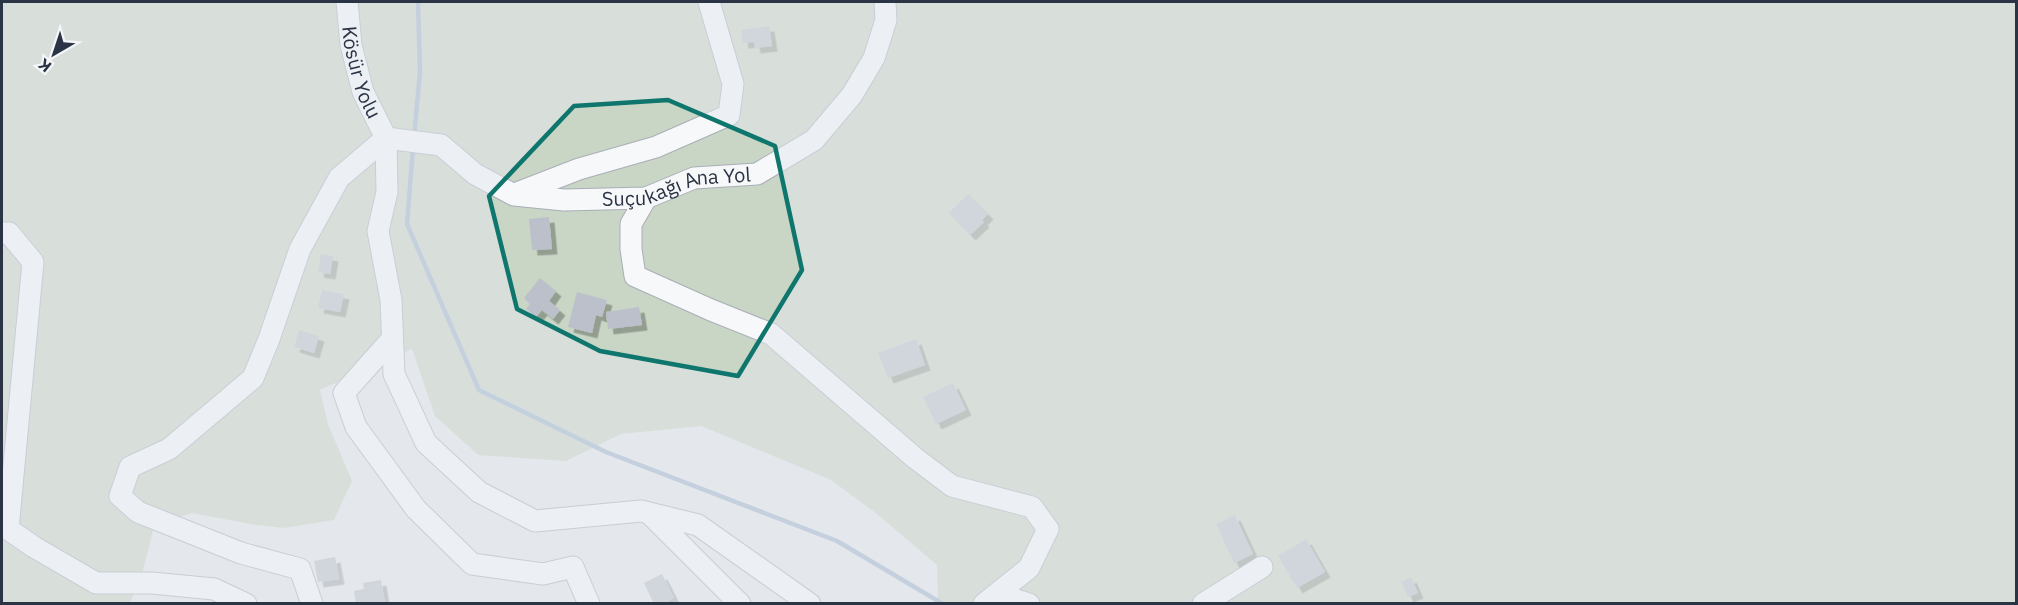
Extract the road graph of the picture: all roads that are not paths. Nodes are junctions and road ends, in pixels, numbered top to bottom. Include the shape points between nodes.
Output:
1 (347, 2) edge
2 (709, 2) edge
3 (885, 2) edge
4 (386, 138) junction
5 (514, 195) junction
6 (646, 198) junction
7 (2, 233) edge
8 (392, 339) junction
9 (648, 513) junction
10 (1262, 567) dead end
11 (991, 598) edge
12 (246, 603) edge
13 (312, 603) edge
14 (589, 603) edge
15 (740, 603) edge
16 (810, 603) edge
17 (1029, 603) edge
18 (1203, 603) edge

1 - 4 street, Kösür Yolu via 351,45 363,92
2 - 5 street via 733,84 729,115 656,147 579,169
3 - 6 street, Suçukağı Ana Yol via 886,20 874,58 852,95 814,140 757,174 694,178
4 - 5 street, Suçukağı Ana Yol via 441,145 475,174
4 - 8 street via 387,192 378,231 391,300
4 - 13 street via 339,178 300,249 253,378 169,448 130,466 120,496 138,512 241,553 300,569
5 - 6 street, Suçukağı Ana Yol via 564,200
6 - 11 street via 631,224 635,276 771,334 951,486 1032,507 1048,530 1029,568
7 - 12 street via 9,233 33,262 8,529 96,583 213,589
8 - 9 street via 394,374 426,443 479,492 535,521
8 - 14 street via 344,393 356,427 416,509 472,564 543,574 573,567
9 - 15 street
9 - 16 street via 698,525
10 - 18 street
11 - 17 street

